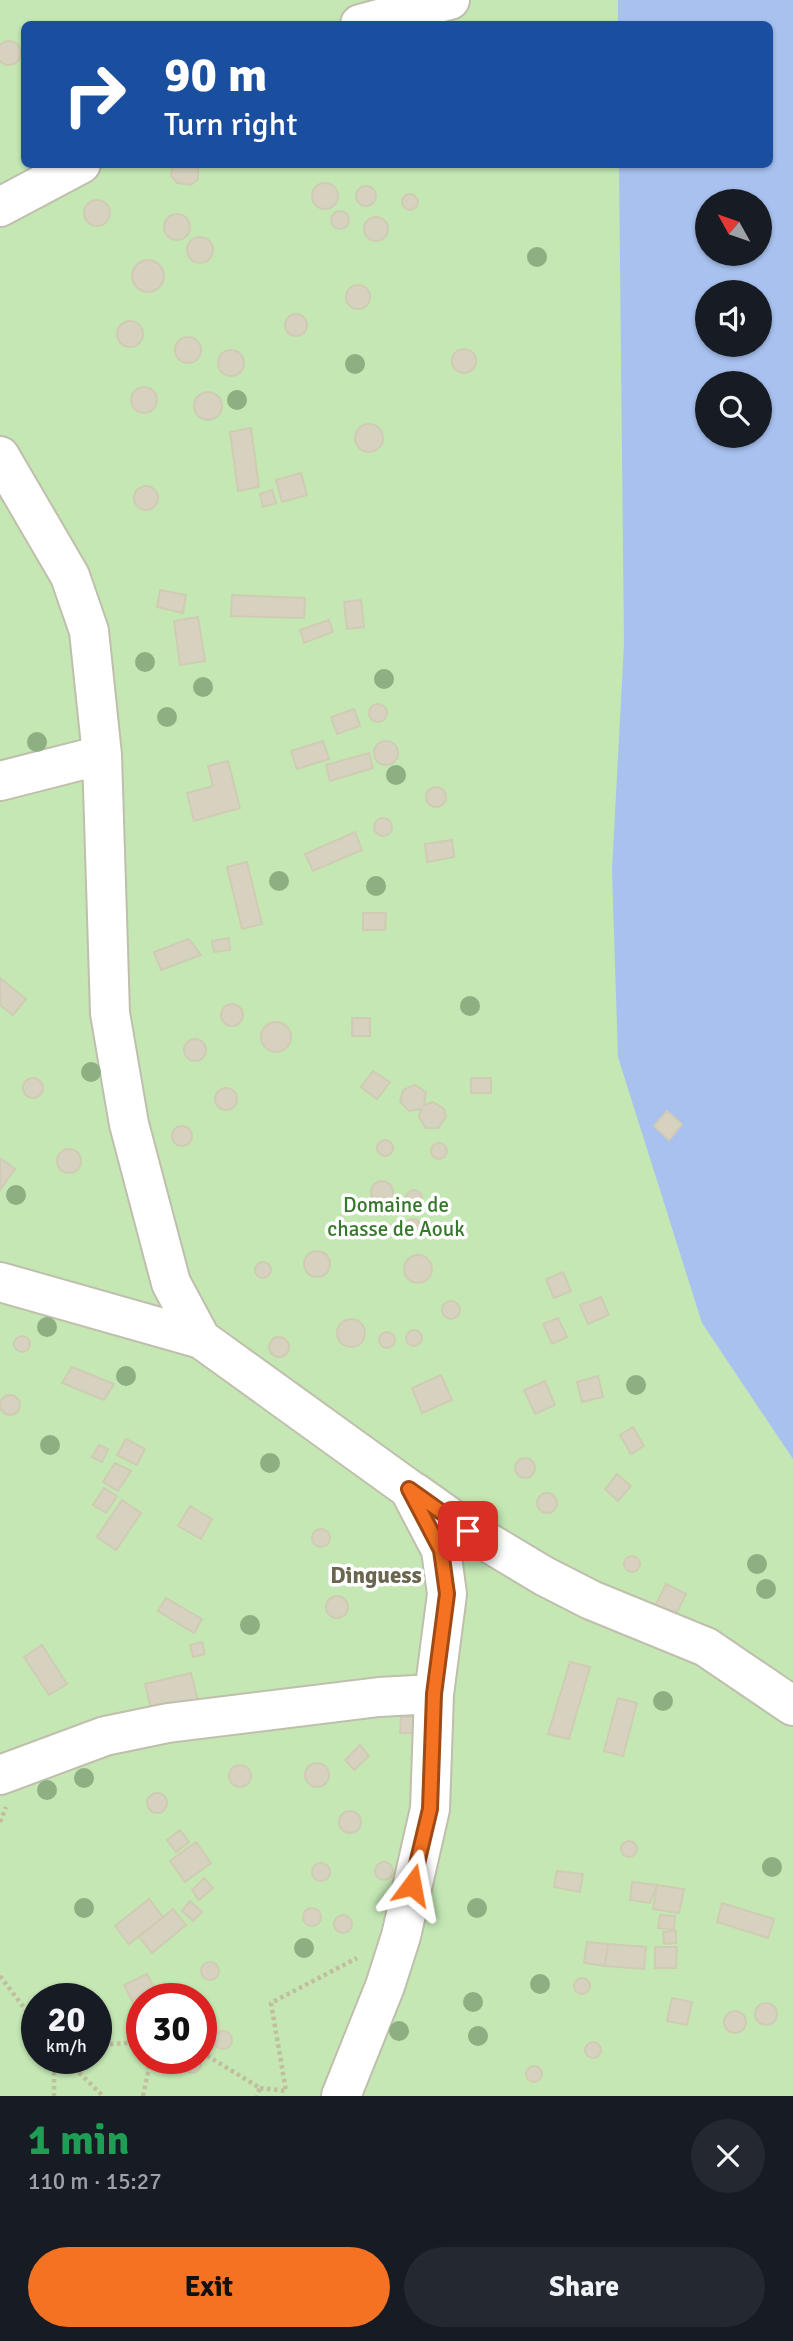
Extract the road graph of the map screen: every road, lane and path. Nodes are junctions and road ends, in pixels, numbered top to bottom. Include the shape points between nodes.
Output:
1 (450, 0) edge
2 (371, 21) edge
3 (73, 168) edge
4 (0, 207) edge
5 (0, 456) edge
6 (102, 755) junction
7 (0, 780) edge
8 (0, 1282) edge
9 (201, 1339) junction
10 (409, 1489) junction
11 (434, 1694) junction
12 (793, 1706) edge
13 (0, 1775) edge
14 (401, 1936) junction
15 (0, 1976) edge
16 (21, 2004) edge
17 (217, 2062) edge
18 (54, 2074) edge
19 (80, 2074) edge
20 (148, 2074) edge
21 (260, 2088) junction
22 (54, 2096) edge
23 (103, 2096) edge
24 (143, 2096) edge
25 (257, 2096) edge
26 (341, 2096) edge

1 - 2 street
3 - 4 street
5 - 6 street via 70,576 89,631
6 - 7 street
6 - 9 street via 110,1013 129,1124 154,1225 171,1283
8 - 9 street
9 - 10 street
10 - 11 street via 441,1550 447,1594
10 - 12 street via 544,1576 590,1600 706,1647
11 - 13 street via 168,1723 105,1736
11 - 14 street via 430,1809
14 - 21 path via 271,2003 286,2091
14 - 26 street
15 - 16 path
17 - 21 path
18 - 22 path
19 - 23 path
20 - 24 path
21 - 25 path

